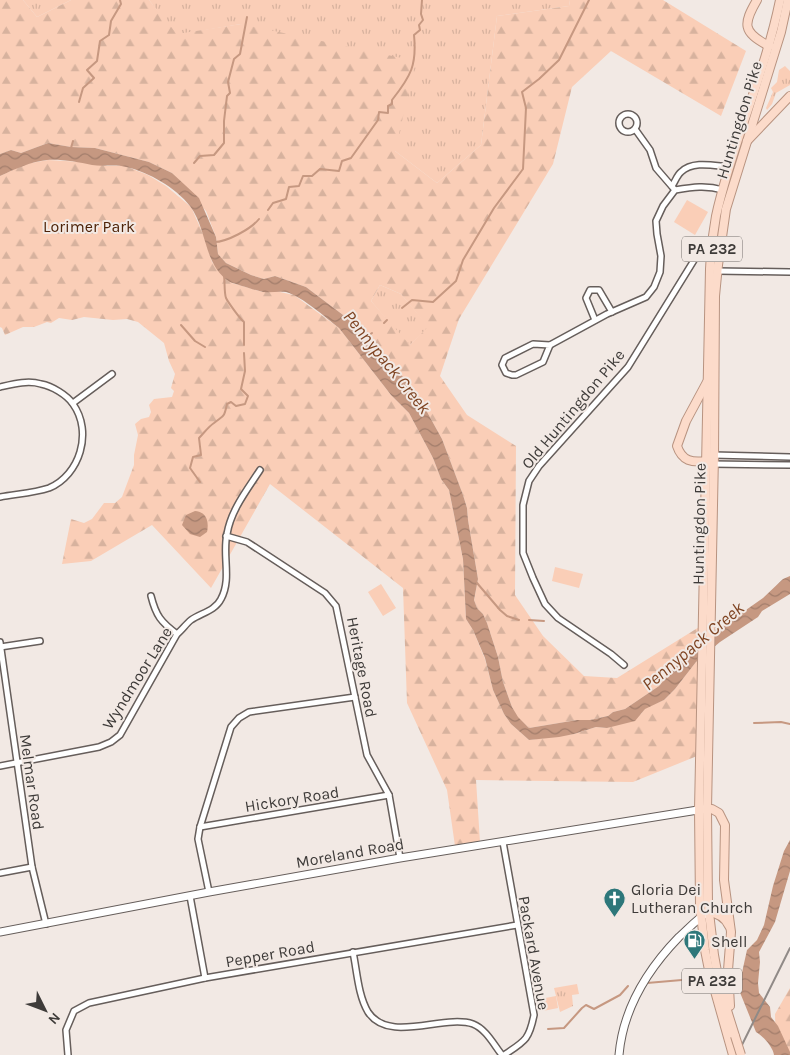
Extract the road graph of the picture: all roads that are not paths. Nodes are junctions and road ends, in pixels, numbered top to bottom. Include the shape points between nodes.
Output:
1 (757, 0) edge
2 (780, 0) edge
3 (788, 0) edge
4 (769, 46) junction
5 (790, 96) edge
6 (635, 129) dead end
7 (746, 142) junction
8 (730, 167) junction
9 (673, 188) junction
10 (723, 190) junction
11 (713, 239) junction
12 (717, 271) junction
13 (790, 272) edge
14 (612, 312) junction
15 (595, 320) junction
16 (550, 344) junction
17 (112, 374) dead end
18 (708, 380) junction
19 (0, 387) edge
20 (73, 403) junction
21 (714, 454) junction
22 (790, 456) edge
23 (710, 463) junction
24 (790, 465) edge
25 (260, 470) dead end
26 (0, 497) edge
27 (226, 536) junction
28 (150, 596) dead end
29 (178, 634) junction
30 (40, 641) dead end
31 (0, 646) edge
32 (624, 665) dead end
33 (355, 697) junction
34 (705, 762) junction
35 (16, 763) junction
36 (0, 766) edge
37 (388, 795) junction
38 (703, 809) junction
39 (200, 827) junction
40 (503, 842) junction
41 (400, 858) junction
42 (32, 867) junction
43 (0, 873) edge
44 (210, 892) junction
45 (190, 896) junction
46 (705, 914) junction
47 (46, 924) junction
48 (517, 925) junction
49 (0, 932) edge
50 (731, 932) junction
51 (353, 952) junction
52 (205, 978) junction
53 (731, 1023) junction
54 (68, 1055) edge
55 (503, 1055) edge
56 (619, 1055) edge
57 (733, 1055) edge
58 (740, 1055) edge

1 - 4 main road via 748,16 747,27 756,39
2 - 4 main road, Huntingdon Pike / PA 232
3 - 7 main road, Huntingdon Pike / PA 232
4 - 8 main road, Huntingdon Pike / PA 232
5 - 7 main road
6 - 9 street via 650,150 656,168
7 - 12 main road, Huntingdon Pike / PA 232 via 726,209
8 - 9 street via 689,167 681,172
8 - 10 main road, Huntingdon Pike / PA 232
9 - 10 street via 710,186
9 - 14 street via 656,221 661,256 660,272 654,287 646,297
10 - 11 main road, Huntingdon Pike / PA 232
11 - 18 main road, Huntingdon Pike / PA 232
11 - 32 street, Old Huntingdon Pike via 696,257 628,367 539,466 529,481 523,505 523,552 545,604 558,618
12 - 13 street
12 - 21 main road, Huntingdon Pike / PA 232
14 - 15 street
14 - 15 street via 599,290 590,290 586,298
15 - 16 street
16 - 16 street via 529,345 508,356 503,362 503,370 514,375 540,364
17 - 20 street
18 - 23 main road, Huntingdon Pike / PA 232
18 - 23 main road via 677,444 688,461
19 - 20 street via 32,382 42,384
20 - 26 street via 83,436 79,458 68,475 49,488
21 - 22 street
21 - 23 main road, Huntingdon Pike / PA 232
23 - 24 street
23 - 34 main road, Huntingdon Pike / PA 232 via 711,625
23 - 34 main road, Huntingdon Pike / PA 232 via 702,682
25 - 27 street, Wyndmoor Lane via 232,514
27 - 29 street, Wyndmoor Lane via 226,582 222,598 208,612 190,620
27 - 33 street, Heritage Road via 247,542 331,598 339,612
28 - 29 street via 159,618
29 - 35 street, Wyndmoor Lane via 120,735 99,747
30 - 31 street
31 - 35 street, Melmar Road
33 - 37 street, Heritage Road via 367,755
33 - 39 street via 249,712 239,718 231,727
34 - 38 main road, Huntingdon Pike / PA 232
35 - 36 street, Wyndmoor Lane
35 - 42 street, Melmar Road
37 - 39 street, Hickory Road
37 - 41 street, Heritage Road
38 - 40 street, Moreland Road
38 - 46 main road, Huntingdon Pike / PA 232
38 - 50 main road via 712,808 719,813 725,825 724,880
39 - 44 street via 198,839
40 - 41 street, Moreland Road
40 - 48 street, Packard Avenue
41 - 44 street, Moreland Road
42 - 43 street
42 - 47 street, Melmar Road
44 - 45 street, Moreland Road
45 - 47 street, Moreland Road
45 - 52 street
46 - 50 main road via 721,915
46 - 53 main road, Huntingdon Pike / PA 232 via 720,988
46 - 56 street via 669,948 641,986 626,1017
46 - 57 main road, Huntingdon Pike / PA 232 via 709,970
47 - 49 street, Moreland Road
48 - 51 street, Pepper Road
48 - 55 street, Packard Avenue via 534,1015 531,1033 523,1043
50 - 53 main road via 728,986
51 - 52 street, Pepper Road
51 - 55 street via 363,1002 379,1023 393,1028 474,1025 483,1030
52 - 54 street, Pepper Road via 88,1003 74,1011 66,1030
53 - 58 main road, Huntingdon Pike / PA 232, bridge

